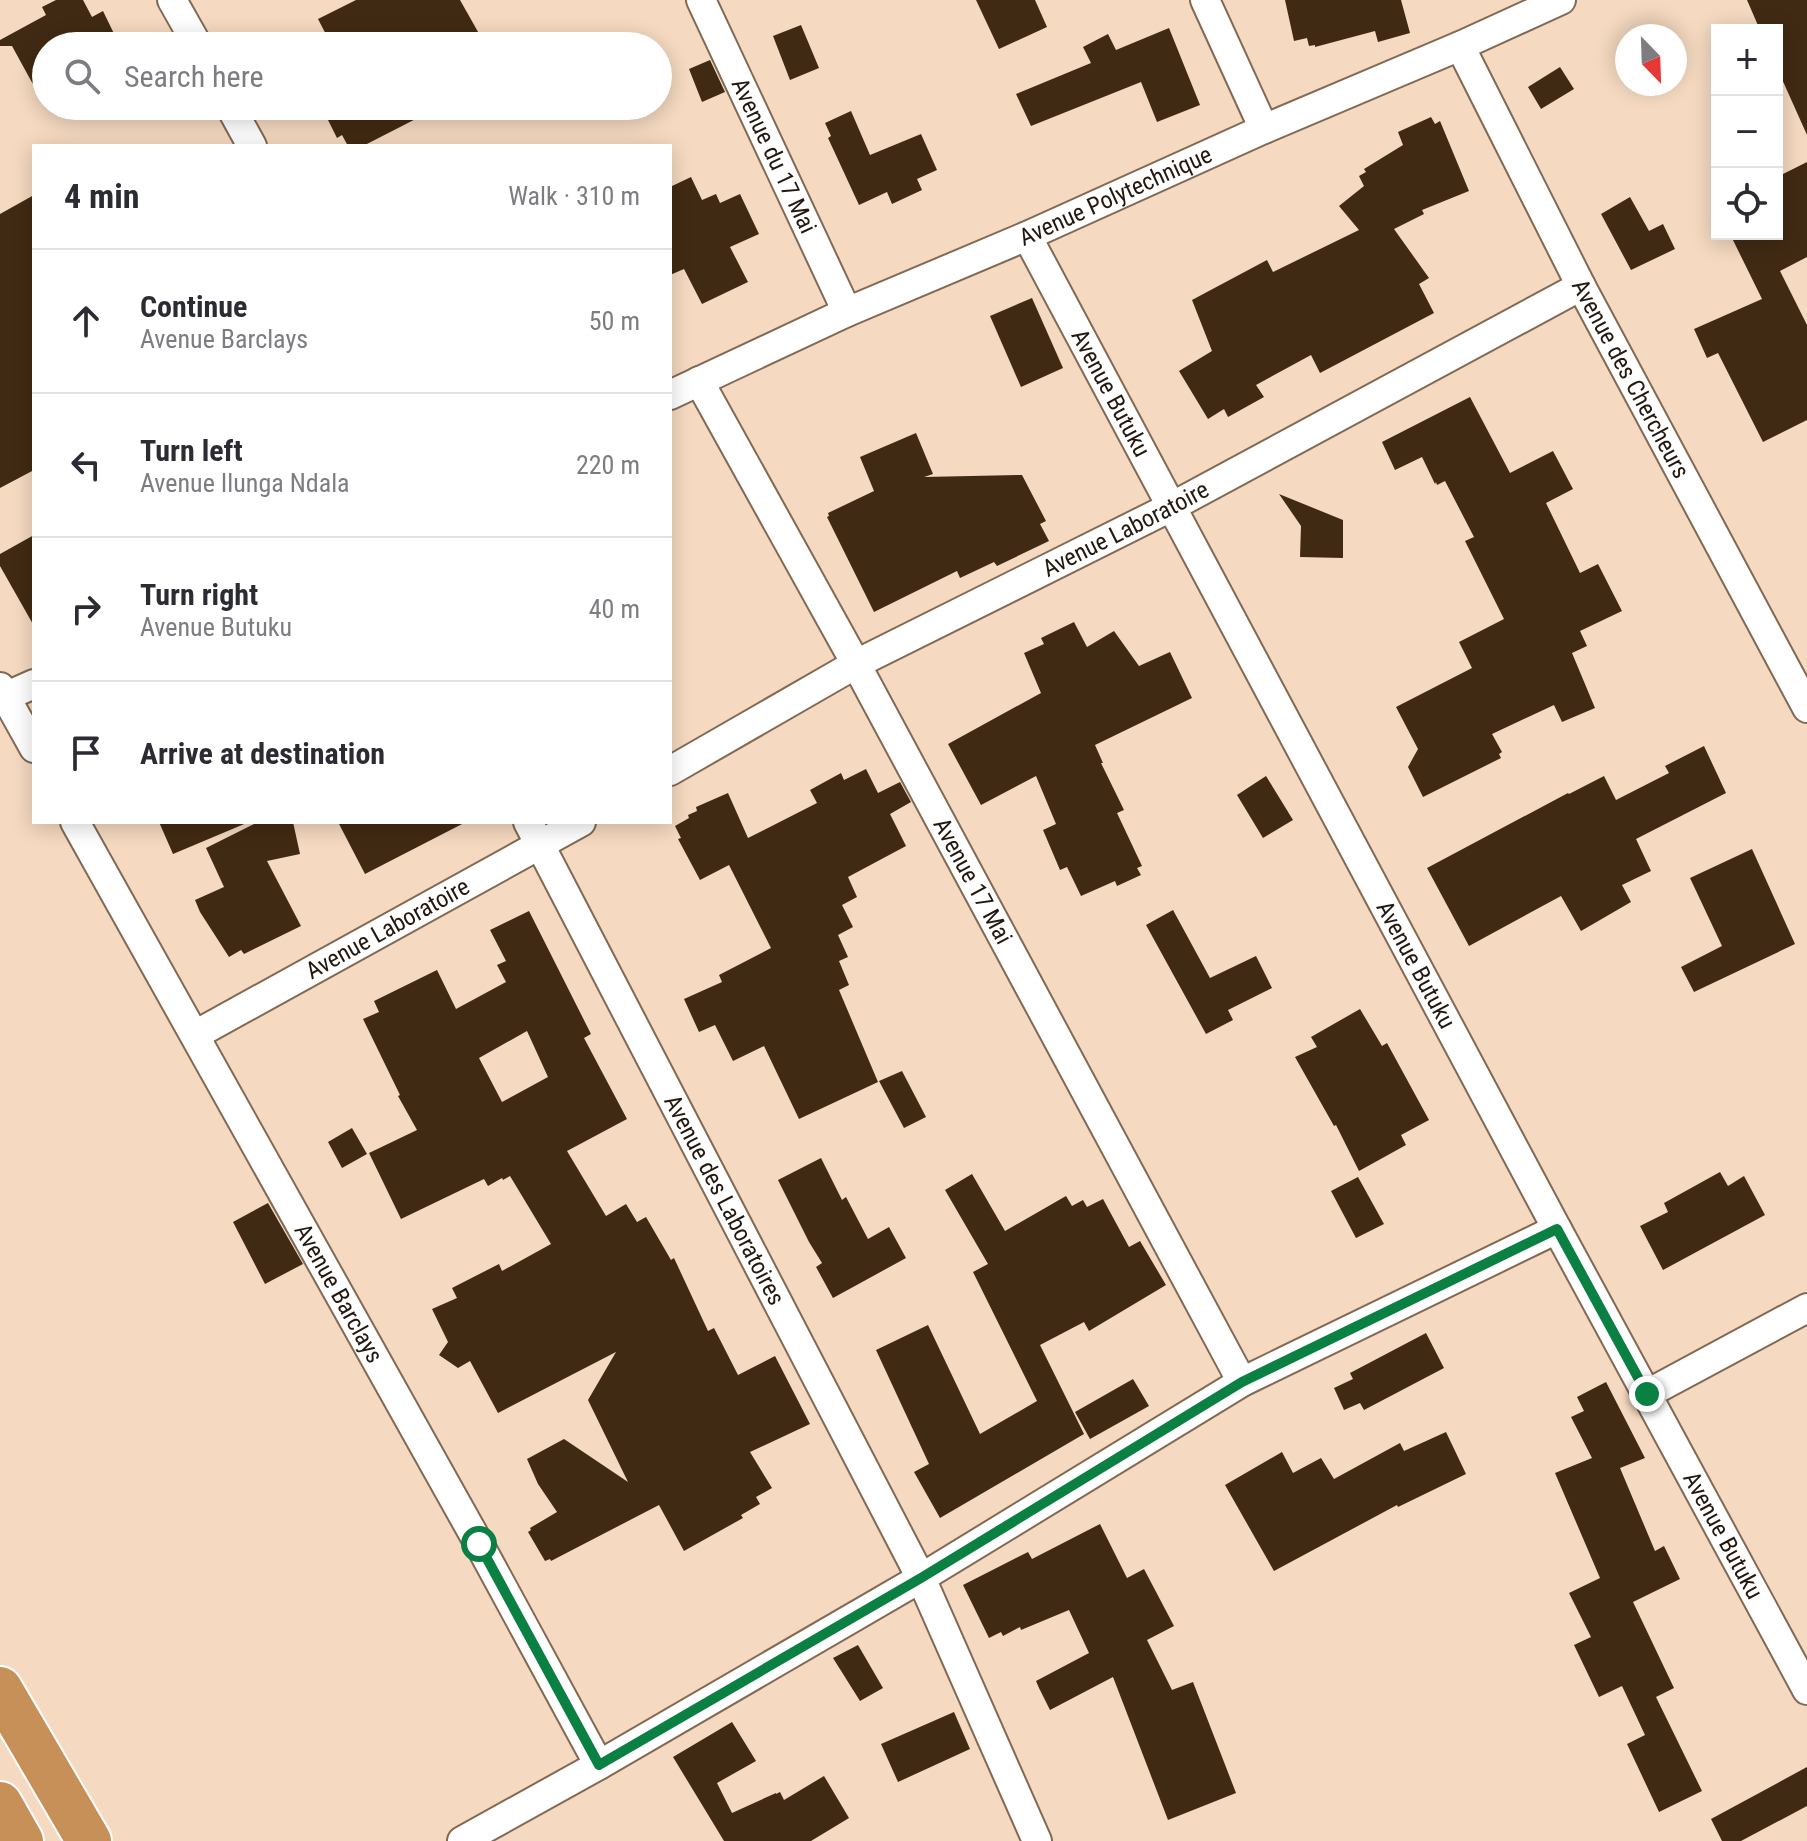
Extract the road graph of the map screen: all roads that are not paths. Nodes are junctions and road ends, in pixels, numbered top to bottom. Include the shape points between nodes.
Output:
1 (172, 0) edge
2 (701, 0) edge
3 (1205, 0) edge
4 (1561, 0) edge
5 (190, 32) edge
6 (1460, 46) junction
7 (238, 120) edge
8 (1264, 129) junction
9 (251, 144) edge
10 (1027, 236) junction
11 (1581, 286) junction
12 (847, 312) junction
13 (699, 381) junction
14 (672, 394) edge
15 (1171, 507) junction
16 (856, 664) junction
17 (32, 685) edge
18 (2, 694) edge
19 (1807, 708) edge
20 (32, 745) edge
21 (672, 770) edge
22 (76, 824) edge
23 (573, 824) edge
24 (534, 834) edge
25 (195, 1035) junction
26 (1557, 1229) junction
27 (1807, 1308) edge
28 (1242, 1382) junction
29 (1647, 1394) junction
30 (921, 1578) junction
31 (0, 1689) edge
32 (1807, 1690) edge
33 (599, 1765) junction
34 (0, 1804) edge
35 (21, 1841) edge
36 (89, 1841) edge
37 (462, 1841) edge
38 (1037, 1841) edge

1 - 5 street
2 - 12 street, Avenue du 17 Mai
3 - 8 street
4 - 6 street, Avenue Polytechnique
6 - 8 street, Avenue Polytechnique
6 - 11 street, Avenue des Chercheurs
7 - 9 street
8 - 10 street, Avenue Polytechnique
10 - 12 street, Avenue Polytechnique
10 - 15 street, Avenue Butuku
11 - 15 street, Avenue Laboratoire
11 - 19 street, Avenue des Chercheurs
12 - 13 street, Avenue Polytechnique
13 - 14 street, Avenue Polytechnique
13 - 16 street, Avenue 17 Mai
15 - 16 street, Avenue Laboratoire
15 - 26 street, Avenue Butuku
16 - 21 street, Avenue Laboratoire
16 - 28 street, Avenue 17 Mai
17 - 18 street
18 - 20 street
22 - 25 street, Avenue Barclays
23 - 24 street, Avenue Laboratoire
24 - 25 street, Avenue Laboratoire
24 - 30 street, Avenue des Laboratoires
25 - 33 street, Avenue Barclays
26 - 28 street
26 - 29 street, Avenue Butuku
27 - 29 street
28 - 30 street
29 - 32 street, Avenue Butuku
30 - 33 street
30 - 38 street, Avenue des Laboratoires
31 - 36 highway
33 - 37 street
34 - 35 highway

